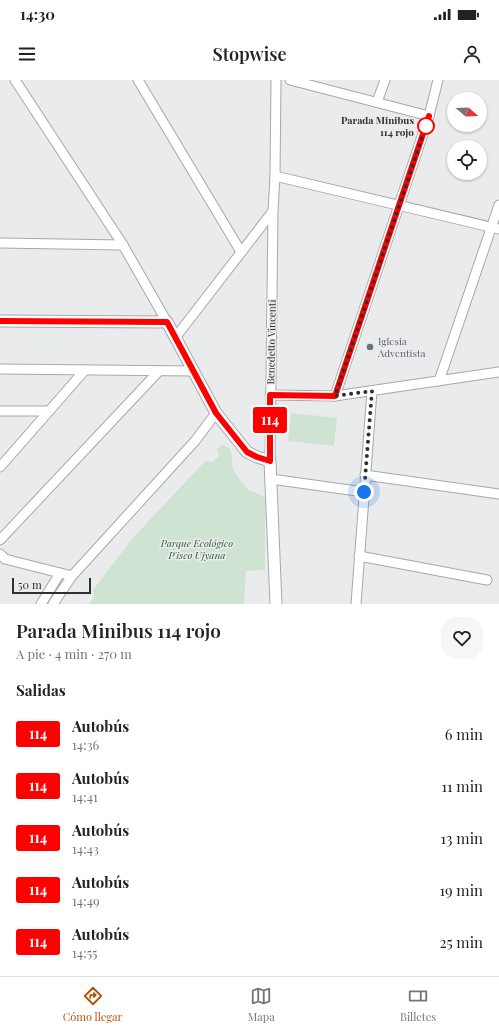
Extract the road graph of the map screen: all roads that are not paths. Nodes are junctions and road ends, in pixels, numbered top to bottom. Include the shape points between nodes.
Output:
1 (15, 80) edge
2 (138, 80) edge
3 (276, 80) edge
4 (290, 80) edge
5 (384, 80) edge
6 (438, 80) edge
7 (377, 102) junction
8 (429, 116) junction
9 (275, 176) junction
10 (499, 205) edge
11 (400, 206) junction
12 (273, 211) junction
13 (496, 228) edge
14 (0, 243) edge
15 (123, 245) junction
16 (241, 252) junction
17 (0, 321) edge
18 (167, 322) junction
19 (175, 338) junction
20 (0, 369) edge
21 (85, 370) junction
22 (159, 371) junction
23 (193, 371) junction
24 (499, 372) edge
25 (439, 381) junction
26 (372, 391) junction
27 (270, 395) junction
28 (335, 396) junction
29 (0, 411) edge
30 (49, 411) junction
31 (216, 413) junction
32 (270, 461) junction
33 (0, 466) edge
34 (365, 475) junction
35 (270, 480) junction
36 (364, 492) junction
37 (499, 494) edge
38 (0, 540) edge
39 (0, 554) edge
40 (359, 556) junction
41 (60, 573) junction
42 (72, 576) junction
43 (487, 580) dead end
44 (41, 604) edge
45 (53, 604) edge
46 (276, 604) edge
47 (356, 604) edge

1 - 15 street
2 - 16 street
3 - 9 street, Benedetto Vincenti
4 - 7 street
5 - 7 street
6 - 8 street
7 - 8 street
8 - 11 street
9 - 11 street
9 - 12 street, Benedetto Vincenti
10 - 13 street
11 - 13 street
11 - 28 street
12 - 16 street
12 - 27 street, Benedetto Vincenti
13 - 25 street
14 - 15 street
15 - 18 street
16 - 19 street
17 - 18 street
18 - 19 street
19 - 23 street
20 - 21 street
21 - 22 street
21 - 30 street
22 - 23 street
22 - 38 street
23 - 31 street
24 - 25 street
25 - 26 street
26 - 28 street
26 - 34 street
27 - 28 street
27 - 32 street, Benedetto Vincenti
29 - 30 street
30 - 33 street
31 - 32 street via 247,452
31 - 42 street via 195,441
32 - 35 street, Benedetto Vincenti
34 - 36 street
34 - 37 street
35 - 36 street
35 - 46 street, Benedetto Vincenti
36 - 40 street
39 - 41 street via 5,559
40 - 43 street
40 - 47 street
41 - 42 street
41 - 44 street
42 - 45 street

